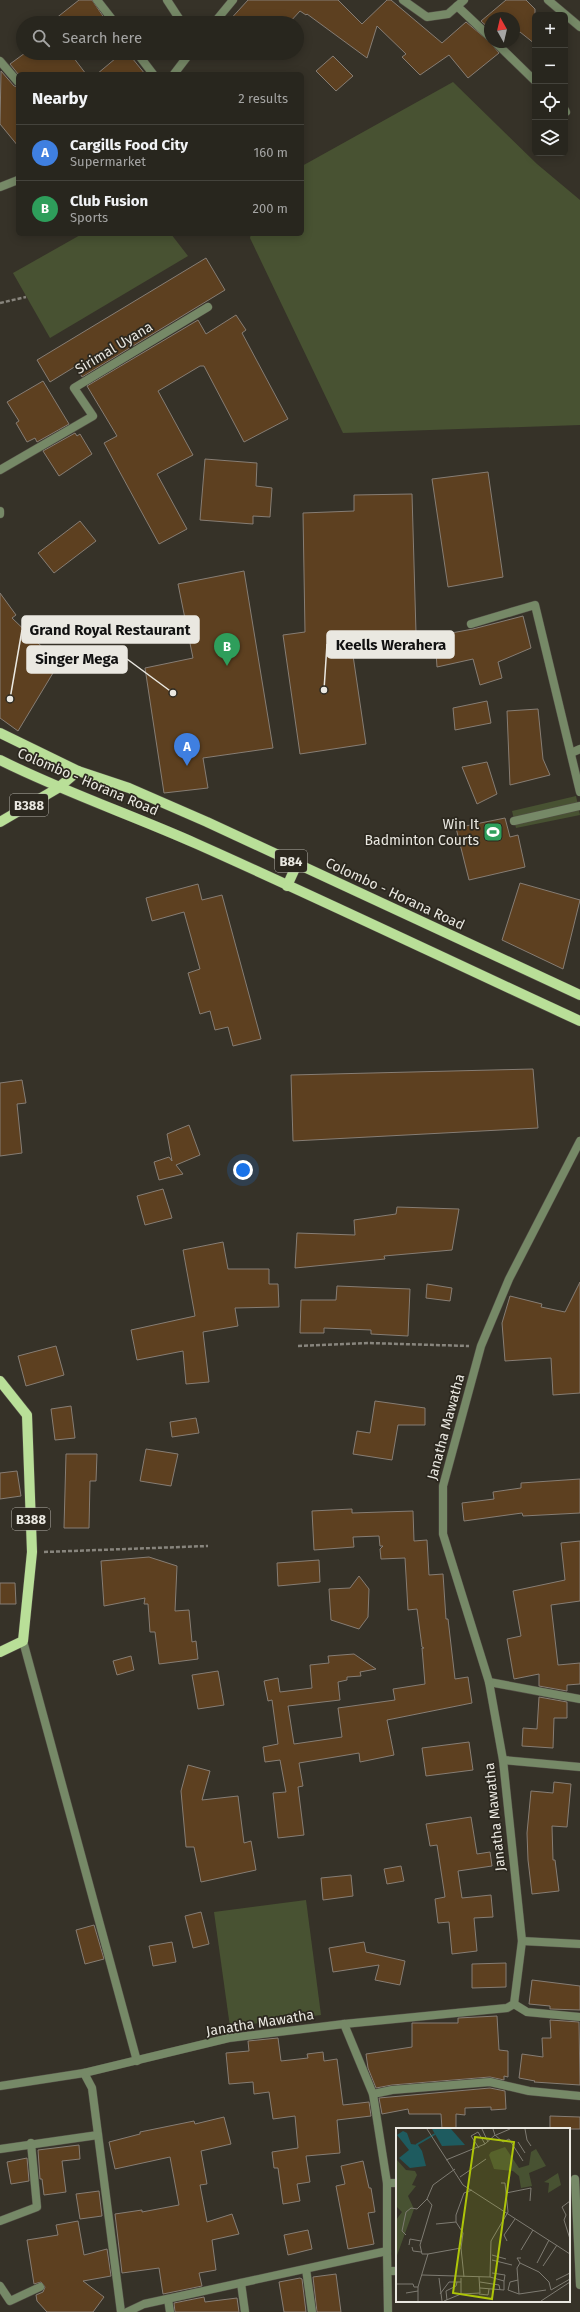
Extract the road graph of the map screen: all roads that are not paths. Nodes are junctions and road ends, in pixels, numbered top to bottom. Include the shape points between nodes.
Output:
1 (98, 0) edge
2 (166, 0) edge
3 (233, 0) edge
4 (403, 0) edge
5 (548, 0) edge
6 (461, 3) edge
7 (110, 16) edge
8 (177, 16) edge
9 (220, 16) edge
10 (580, 26) edge
11 (484, 30) edge
12 (501, 48) edge
13 (142, 60) edge
14 (185, 60) edge
15 (0, 62) edge
16 (151, 72) edge
17 (176, 72) edge
18 (532, 78) edge
19 (16, 80) edge
20 (16, 181) edge
21 (0, 187) edge
22 (208, 307) dead end
23 (0, 470) edge
24 (0, 510) edge
25 (0, 514) edge
26 (471, 624) dead end
27 (0, 733) edge
28 (580, 749) edge
29 (570, 753) junction
30 (0, 760) edge
31 (78, 771) junction
32 (58, 788) junction
33 (580, 792) edge
34 (580, 806) edge
35 (514, 820) dead end
36 (0, 822) edge
37 (297, 864) junction
38 (287, 886) junction
39 (580, 994) edge
40 (580, 1021) edge
41 (580, 1141) edge
42 (0, 1380) edge
43 (23, 1640) junction
44 (0, 1652) edge
45 (489, 1682) junction
46 (580, 1699) edge
47 (502, 1760) junction
48 (580, 1767) edge
49 (522, 1941) junction
50 (580, 1944) edge
51 (514, 2004) junction
52 (580, 2017) edge
53 (344, 2024) junction
54 (137, 2061) junction
55 (84, 2073) junction
56 (0, 2086) edge
57 (373, 2094) junction
58 (580, 2096) edge
59 (98, 2135) junction
60 (31, 2143) junction
61 (0, 2149) edge
62 (575, 2179) edge
63 (387, 2183) junction
64 (396, 2183) edge
65 (0, 2221) edge
66 (387, 2251) junction
67 (306, 2269) junction
68 (388, 2271) junction
69 (396, 2271) edge
70 (241, 2283) junction
71 (580, 2285) edge
72 (0, 2286) edge
73 (40, 2287) dead end
74 (168, 2299) junction
75 (121, 2312) edge
76 (127, 2312) edge
77 (170, 2312) edge
78 (245, 2312) edge
79 (312, 2312) edge
80 (388, 2312) edge

1 - 7 street
2 - 8 street
3 - 9 street
4 - 6 street via 427,18 448,14
5 - 10 street
6 - 11 street
12 - 18 street
13 - 16 street
14 - 17 street
15 - 19 street
20 - 21 street
22 - 23 street, Sirimal Uyana via 74,388 93,416
24 - 25 street
26 - 29 street via 535,605
27 - 31 main road, Colombo - Horana Road / B84
28 - 29 street
29 - 33 street
30 - 32 main road, Colombo - Horana Road / B84
31 - 32 main road
31 - 37 main road, Colombo - Horana Road / B84 via 129,788
32 - 36 main road, B388
32 - 38 main road, Colombo - Horana Road / B84 via 127,814
34 - 35 street
37 - 38 main road
37 - 39 main road, Colombo - Horana Road / B84
38 - 40 main road, Colombo - Horana Road / B84
41 - 45 street, Janatha Mawatha via 509,1279 481,1346 443,1486 443,1534
42 - 43 main road, B388 via 26,1415 32,1552
43 - 44 main road
43 - 54 street
45 - 46 street
45 - 47 street, Janatha Mawatha
47 - 48 street
47 - 49 street, Janatha Mawatha
49 - 50 street
49 - 51 street, Janatha Mawatha
51 - 52 street via 527,2012
51 - 53 street, Janatha Mawatha via 507,2008
53 - 54 street, Janatha Mawatha via 229,2038
53 - 57 street
54 - 55 street, Janatha Mawatha
55 - 56 street, Janatha Mawatha
55 - 59 street via 92,2088
57 - 58 street via 392,2090 490,2082 529,2091
57 - 63 street
59 - 60 street
59 - 75 street
60 - 61 street
60 - 65 street via 36,2207
62 - 71 street
63 - 64 street
63 - 66 street
66 - 67 street
66 - 68 street
67 - 70 street
67 - 79 street
68 - 69 street
68 - 80 street
70 - 74 street
70 - 78 street
72 - 73 street via 10,2301
74 - 76 street via 144,2304
74 - 77 street

